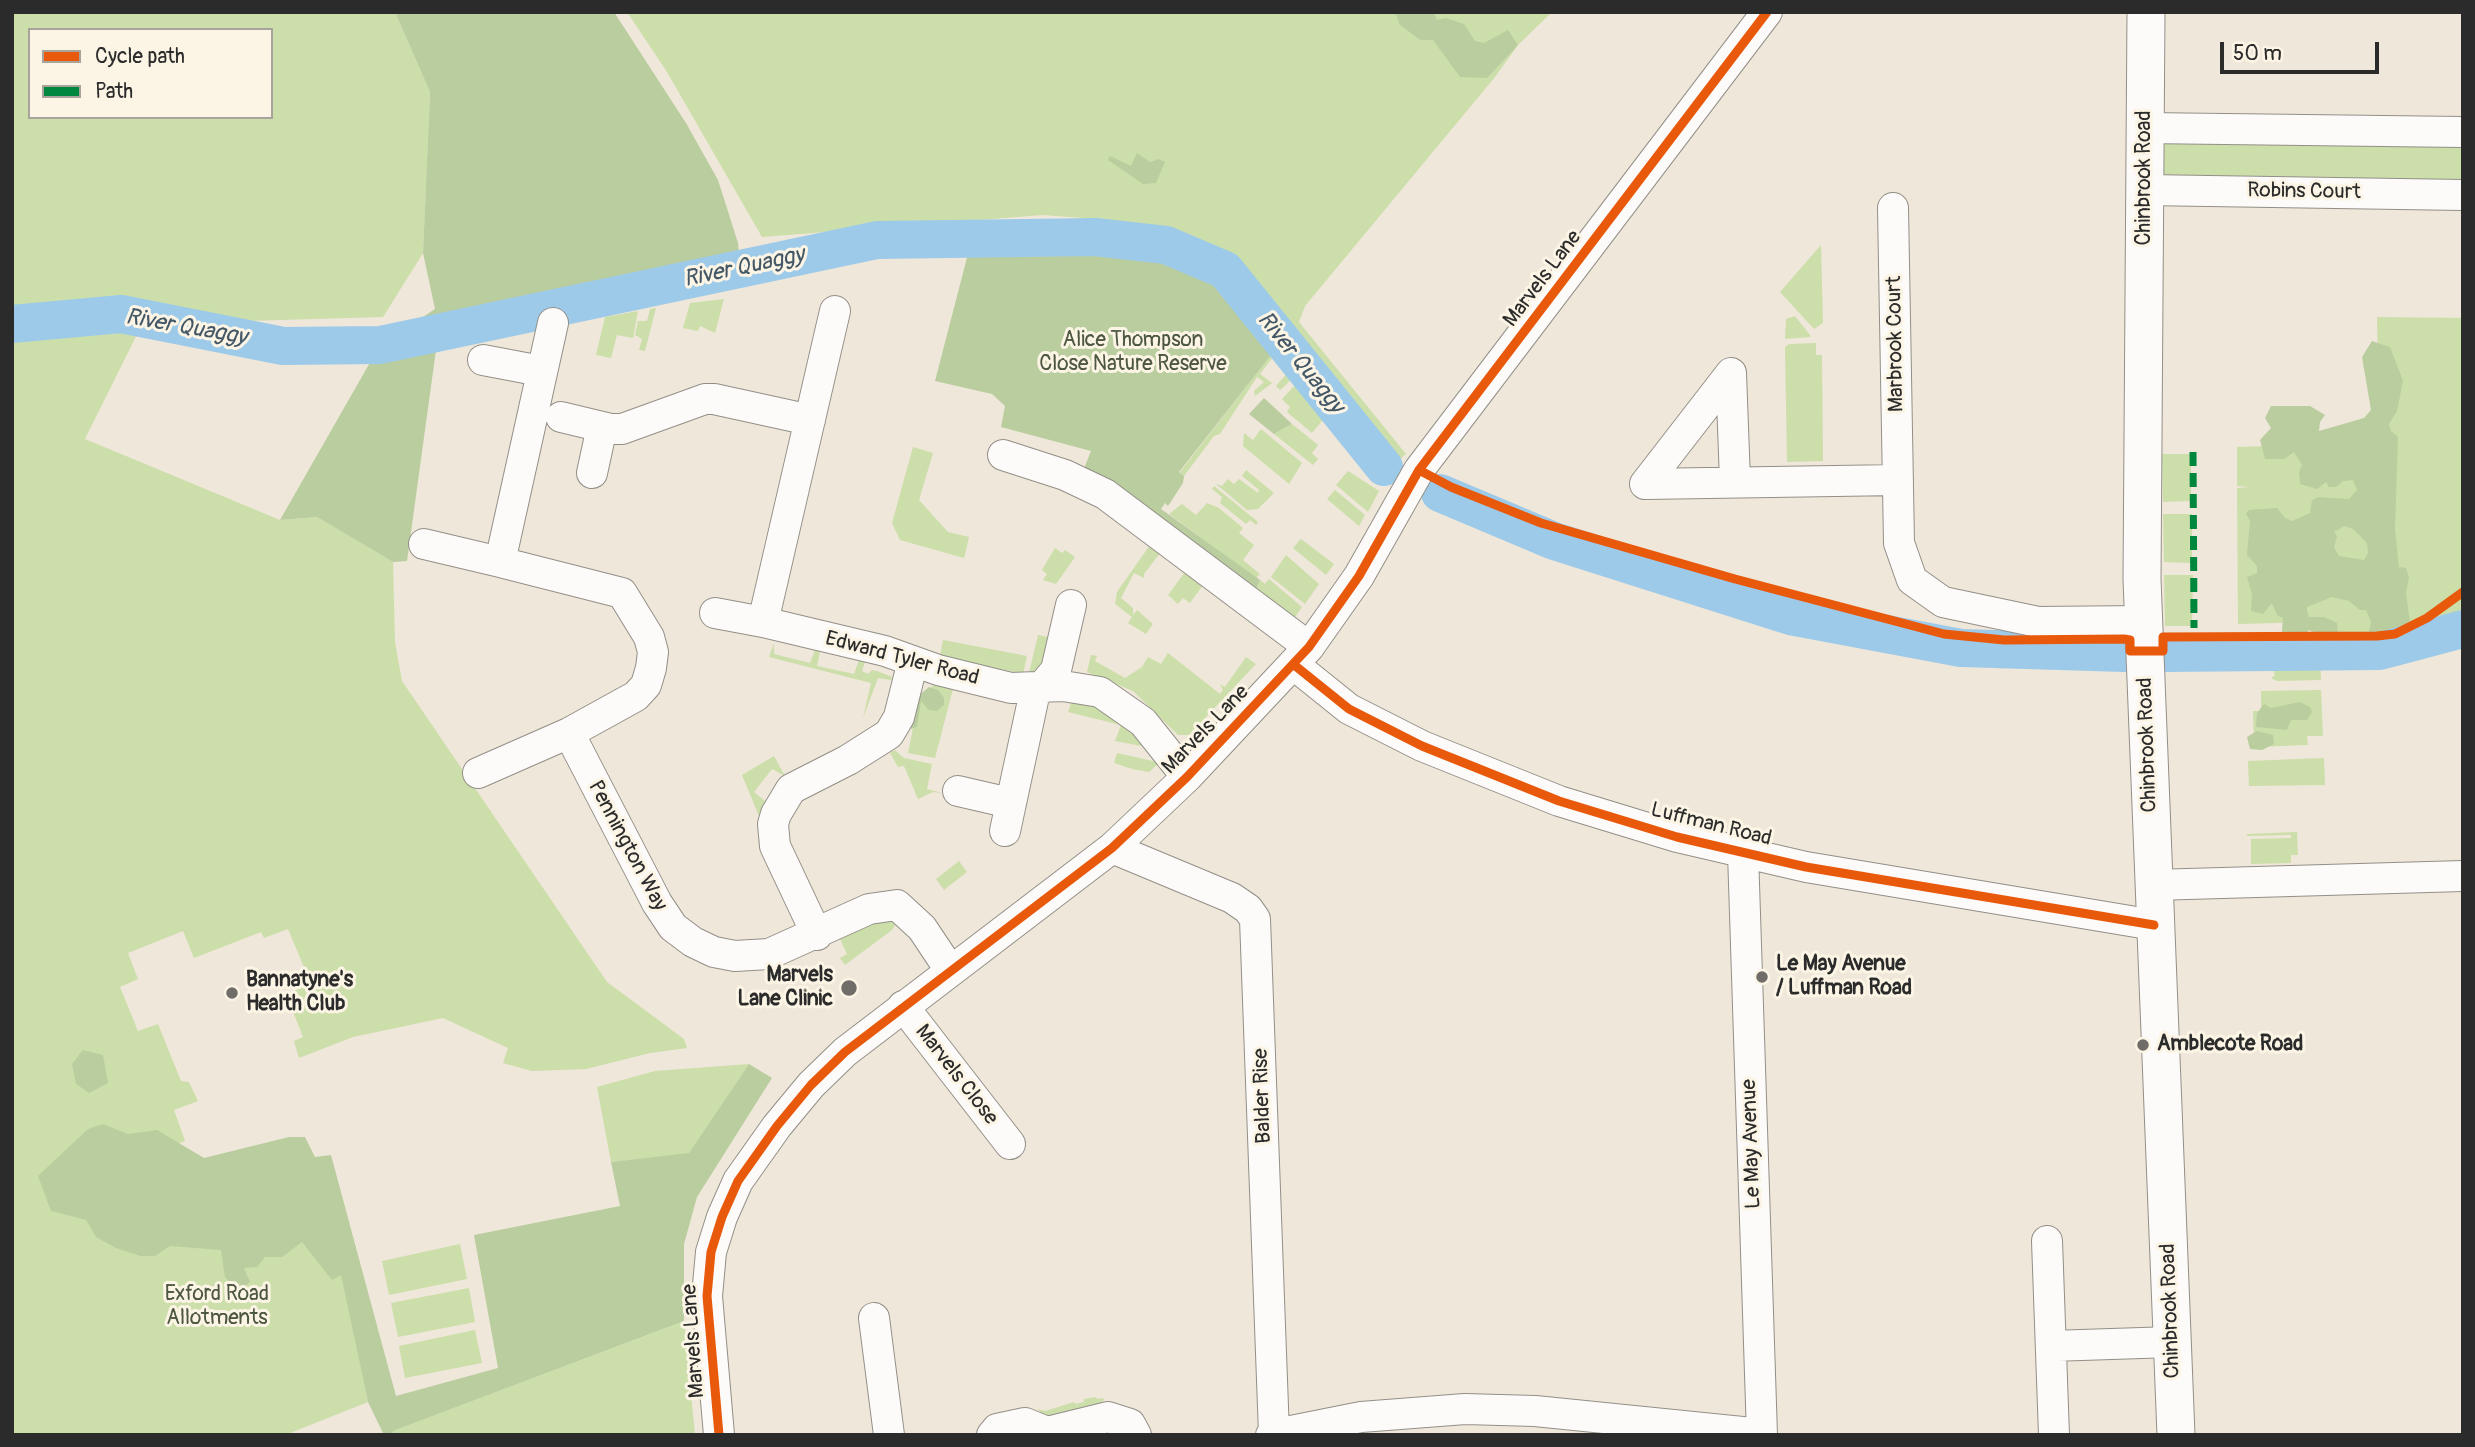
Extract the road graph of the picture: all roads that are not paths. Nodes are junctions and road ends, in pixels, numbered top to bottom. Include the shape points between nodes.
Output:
1 (1767, 12) edge
2 (2146, 12) edge
3 (2146, 128) junction
4 (2463, 132) edge
5 (2145, 190) junction
6 (2463, 195) edge
7 (1893, 208) dead end
8 (835, 311) dead end
9 (553, 323) dead end
10 (483, 360) dead end
11 (541, 371) junction
12 (561, 417) dead end
13 (810, 420) junction
14 (602, 427) junction
15 (1003, 455) dead end
16 (592, 473) dead end
17 (1898, 480) junction
18 (1735, 481) dead end
19 (424, 544) dead end
20 (500, 562) junction
21 (1071, 605) dead end
22 (715, 612) dead end
23 (2143, 621) junction
24 (763, 622) junction
25 (1301, 655) junction
26 (913, 661) junction
27 (1042, 688) junction
28 (569, 733) junction
29 (478, 773) dead end
30 (1187, 777) junction
31 (958, 791) dead end
32 (1112, 848) junction
33 (1742, 853) junction
34 (2463, 876) edge
35 (2153, 885) junction
36 (2154, 925) junction
37 (817, 935) junction
38 (950, 970) junction
39 (903, 1006) junction
40 (1010, 1144) dead end
41 (2047, 1241) dead end
42 (874, 1318) dead end
43 (2172, 1342) junction
44 (2051, 1346) junction
45 (1535, 1423) edge
46 (1362, 1426) edge
47 (1273, 1434) edge
48 (719, 1435) edge
49 (889, 1435) edge
50 (992, 1435) edge
51 (1136, 1435) edge
52 (1762, 1435) edge
53 (2054, 1435) edge
54 (2176, 1435) edge

1 - 25 street, Marvels Lane via 1419,470 1359,576
2 - 3 main road, Chinbrook Road
3 - 4 street
3 - 5 main road, Chinbrook Road
5 - 6 street, Robins Court
5 - 23 main road, Chinbrook Road
7 - 17 street, Marbrook Court
8 - 13 street
9 - 11 street
10 - 11 street
11 - 20 street
12 - 14 street
13 - 14 street via 714,398 630,427
13 - 24 street
14 - 16 street
15 - 25 street, Luffman Road via 1096,488
17 - 18 street
17 - 23 street, Marbrook Court via 1899,543 1905,567 1912,580 1943,602 2038,622
19 - 20 street
20 - 28 street via 617,590 649,636 653,660 642,691
21 - 27 street via 1056,670
22 - 24 street, Edward Tyler Road
23 - 35 main road, Chinbrook Road
24 - 26 street, Edward Tyler Road
25 - 30 street, Marvels Lane
25 - 33 street, Luffman Road via 1349,709 1481,770 1559,801
26 - 27 street, Edward Tyler Road via 1011,688
26 - 37 street via 899,716 889,734 791,789 776,814 775,846
27 - 30 street, Edward Tyler Road via 1084,688 1109,696 1143,722
27 - 31 street via 1034,696 1007,817
28 - 29 street
28 - 37 street, Pennington Way via 629,855 667,921 679,933 713,951 744,956 777,952
30 - 32 street, Marvels Lane
32 - 38 street, Marvels Lane
32 - 47 street, Balder Rise via 1232,898 1255,919
33 - 36 street, Luffman Road via 1857,877
33 - 52 street, Le May Avenue
34 - 35 street
35 - 36 main road, Chinbrook Road
36 - 43 main road, Chinbrook Road
37 - 38 street, Pennington Way via 869,909 897,905 922,928
38 - 39 street, Marvels Lane
39 - 40 street, Marvels Close
39 - 48 street, Marvels Lane via 811,1085 747,1167 728,1202 706,1279
41 - 44 street
42 - 49 street
43 - 44 street
43 - 54 main road, Chinbrook Road
44 - 53 street
45 - 46 street via 1465,1409
45 - 52 street
46 - 47 street
50 - 51 street via 997,1429 1025,1423 1046,1432 1108,1417 1130,1424

